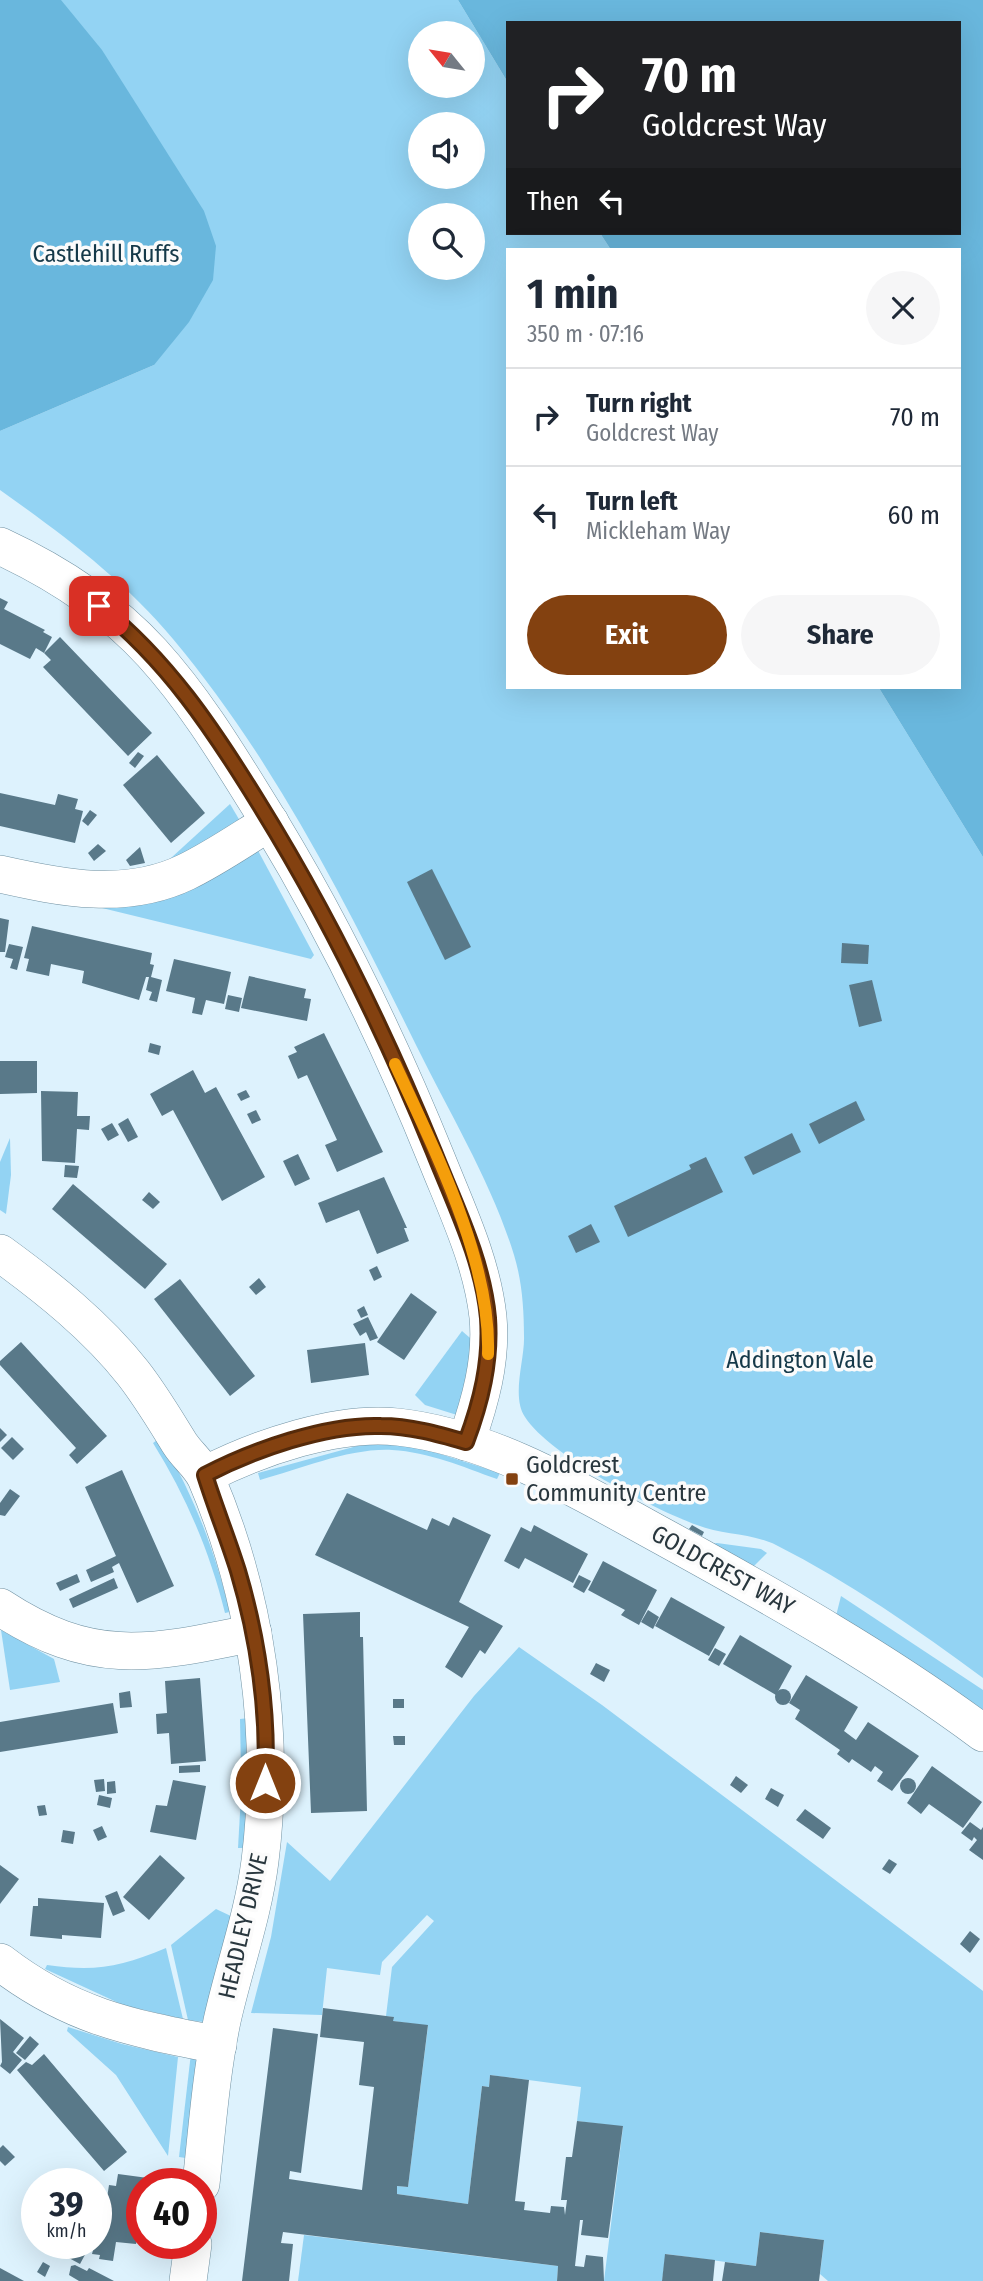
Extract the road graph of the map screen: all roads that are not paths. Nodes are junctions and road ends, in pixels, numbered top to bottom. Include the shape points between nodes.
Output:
1 (0, 545) edge
2 (270, 822) junction
3 (0, 874) edge
4 (0, 1253) edge
5 (466, 1442) junction
6 (205, 1475) junction
7 (0, 1606) edge
8 (253, 1633) junction
9 (983, 1733) edge
10 (0, 1962) edge
11 (218, 2045) junction
12 (203, 2168) edge
13 (191, 2259) edge
14 (188, 2281) edge

1 - 2 street via 82,593 143,645 194,704
2 - 3 street via 195,867 148,886 83,889
2 - 5 street via 314,897 383,1037 472,1252 489,1338 484,1383
4 - 6 street, HEADLEY DRIVE via 107,1343
5 - 6 street, GOLDCREST WAY via 399,1427 362,1426 269,1449
5 - 9 street, GOLDCREST WAY via 551,1477 723,1570 857,1648
6 - 8 street, HEADLEY DRIVE
7 - 8 street via 47,1634 105,1651 186,1647
8 - 11 street, HEADLEY DRIVE via 265,1738 263,1835 252,1910
10 - 11 street via 39,1990 80,2011
11 - 12 street, HEADLEY DRIVE
13 - 14 street

